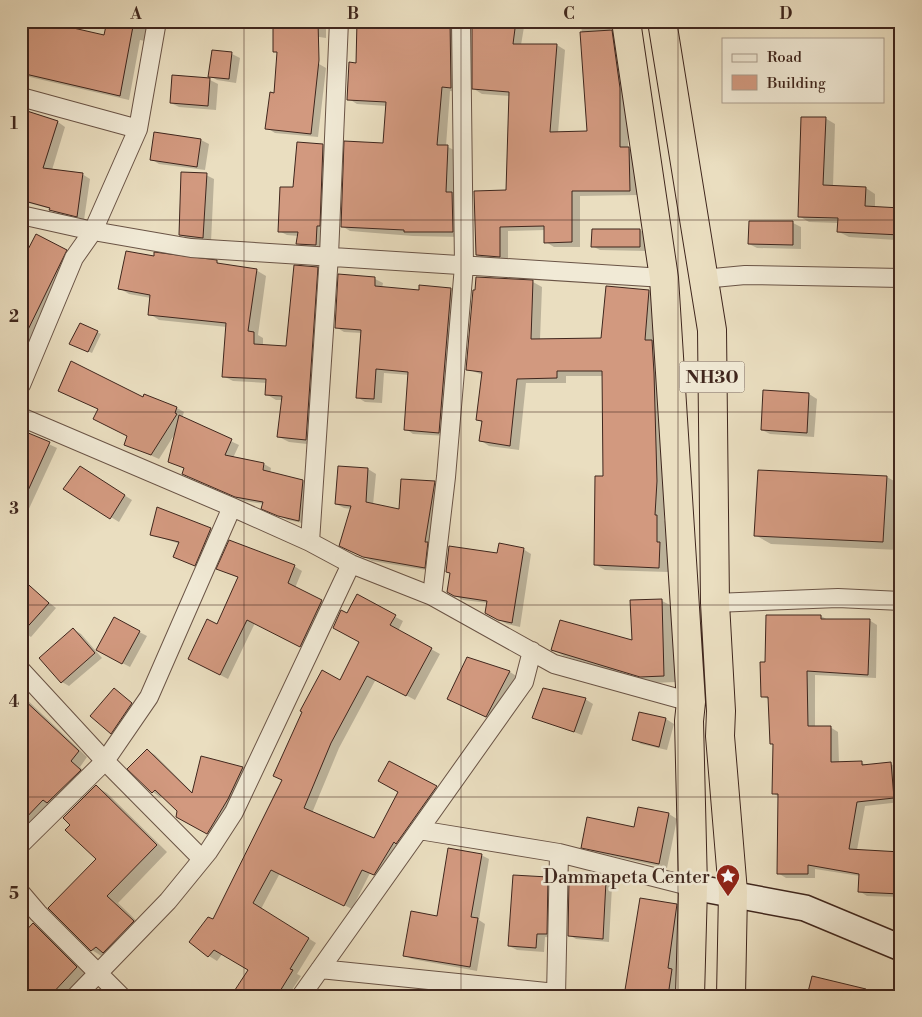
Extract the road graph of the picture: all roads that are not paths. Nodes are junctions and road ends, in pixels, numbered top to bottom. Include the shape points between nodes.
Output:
1 (156, 21) edge
2 (339, 21) edge
3 (461, 21) edge
4 (626, 21) edge
5 (662, 21) edge
6 (21, 97) edge
7 (138, 129) junction
8 (21, 215) edge
9 (93, 230) junction
10 (329, 255) junction
11 (464, 266) junction
12 (664, 278) junction
13 (901, 278) edge
14 (703, 279) junction
15 (21, 385) edge
16 (21, 417) edge
17 (232, 507) junction
18 (310, 542) junction
19 (351, 564) junction
20 (432, 596) junction
21 (901, 601) edge
22 (715, 603) junction
23 (532, 651) junction
24 (21, 670) edge
25 (691, 702) junction
26 (105, 761) junction
27 (419, 830) junction
28 (21, 844) edge
29 (559, 852) junction
30 (202, 859) junction
31 (693, 886) junction
32 (734, 892) junction
33 (21, 893) edge
34 (901, 948) edge
35 (320, 969) junction
36 (98, 973) junction
37 (556, 994) edge
38 (76, 996) edge
39 (121, 996) edge
40 (301, 996) edge
41 (690, 996) edge
42 (731, 996) edge

1 - 7 street
2 - 10 street
3 - 11 street
4 - 12 highway, NH30
5 - 14 highway, NH30
6 - 7 street
7 - 9 street
8 - 9 street
9 - 10 street via 191,248
9 - 15 street via 74,258
10 - 11 street
10 - 18 street
11 - 12 street
11 - 20 street
12 - 25 highway, NH30
13 - 14 street via 745,275
14 - 22 highway, NH30 via 712,330
16 - 17 street
17 - 18 street
17 - 26 street via 149,697
18 - 19 street
19 - 20 street
19 - 30 street via 234,812
20 - 23 street
21 - 22 street via 838,598
22 - 32 highway, NH30 via 720,736
23 - 25 street via 554,664
23 - 27 street via 524,682
24 - 26 street
25 - 31 highway, NH30
26 - 28 street
26 - 30 street
27 - 29 street
27 - 35 street
29 - 31 street
29 - 37 street
30 - 36 street via 168,901
31 - 32 street
31 - 41 highway, NH30
32 - 34 street via 805,908
32 - 42 highway, NH30
33 - 36 street
35 - 37 street
35 - 40 street
36 - 38 street
36 - 39 street

